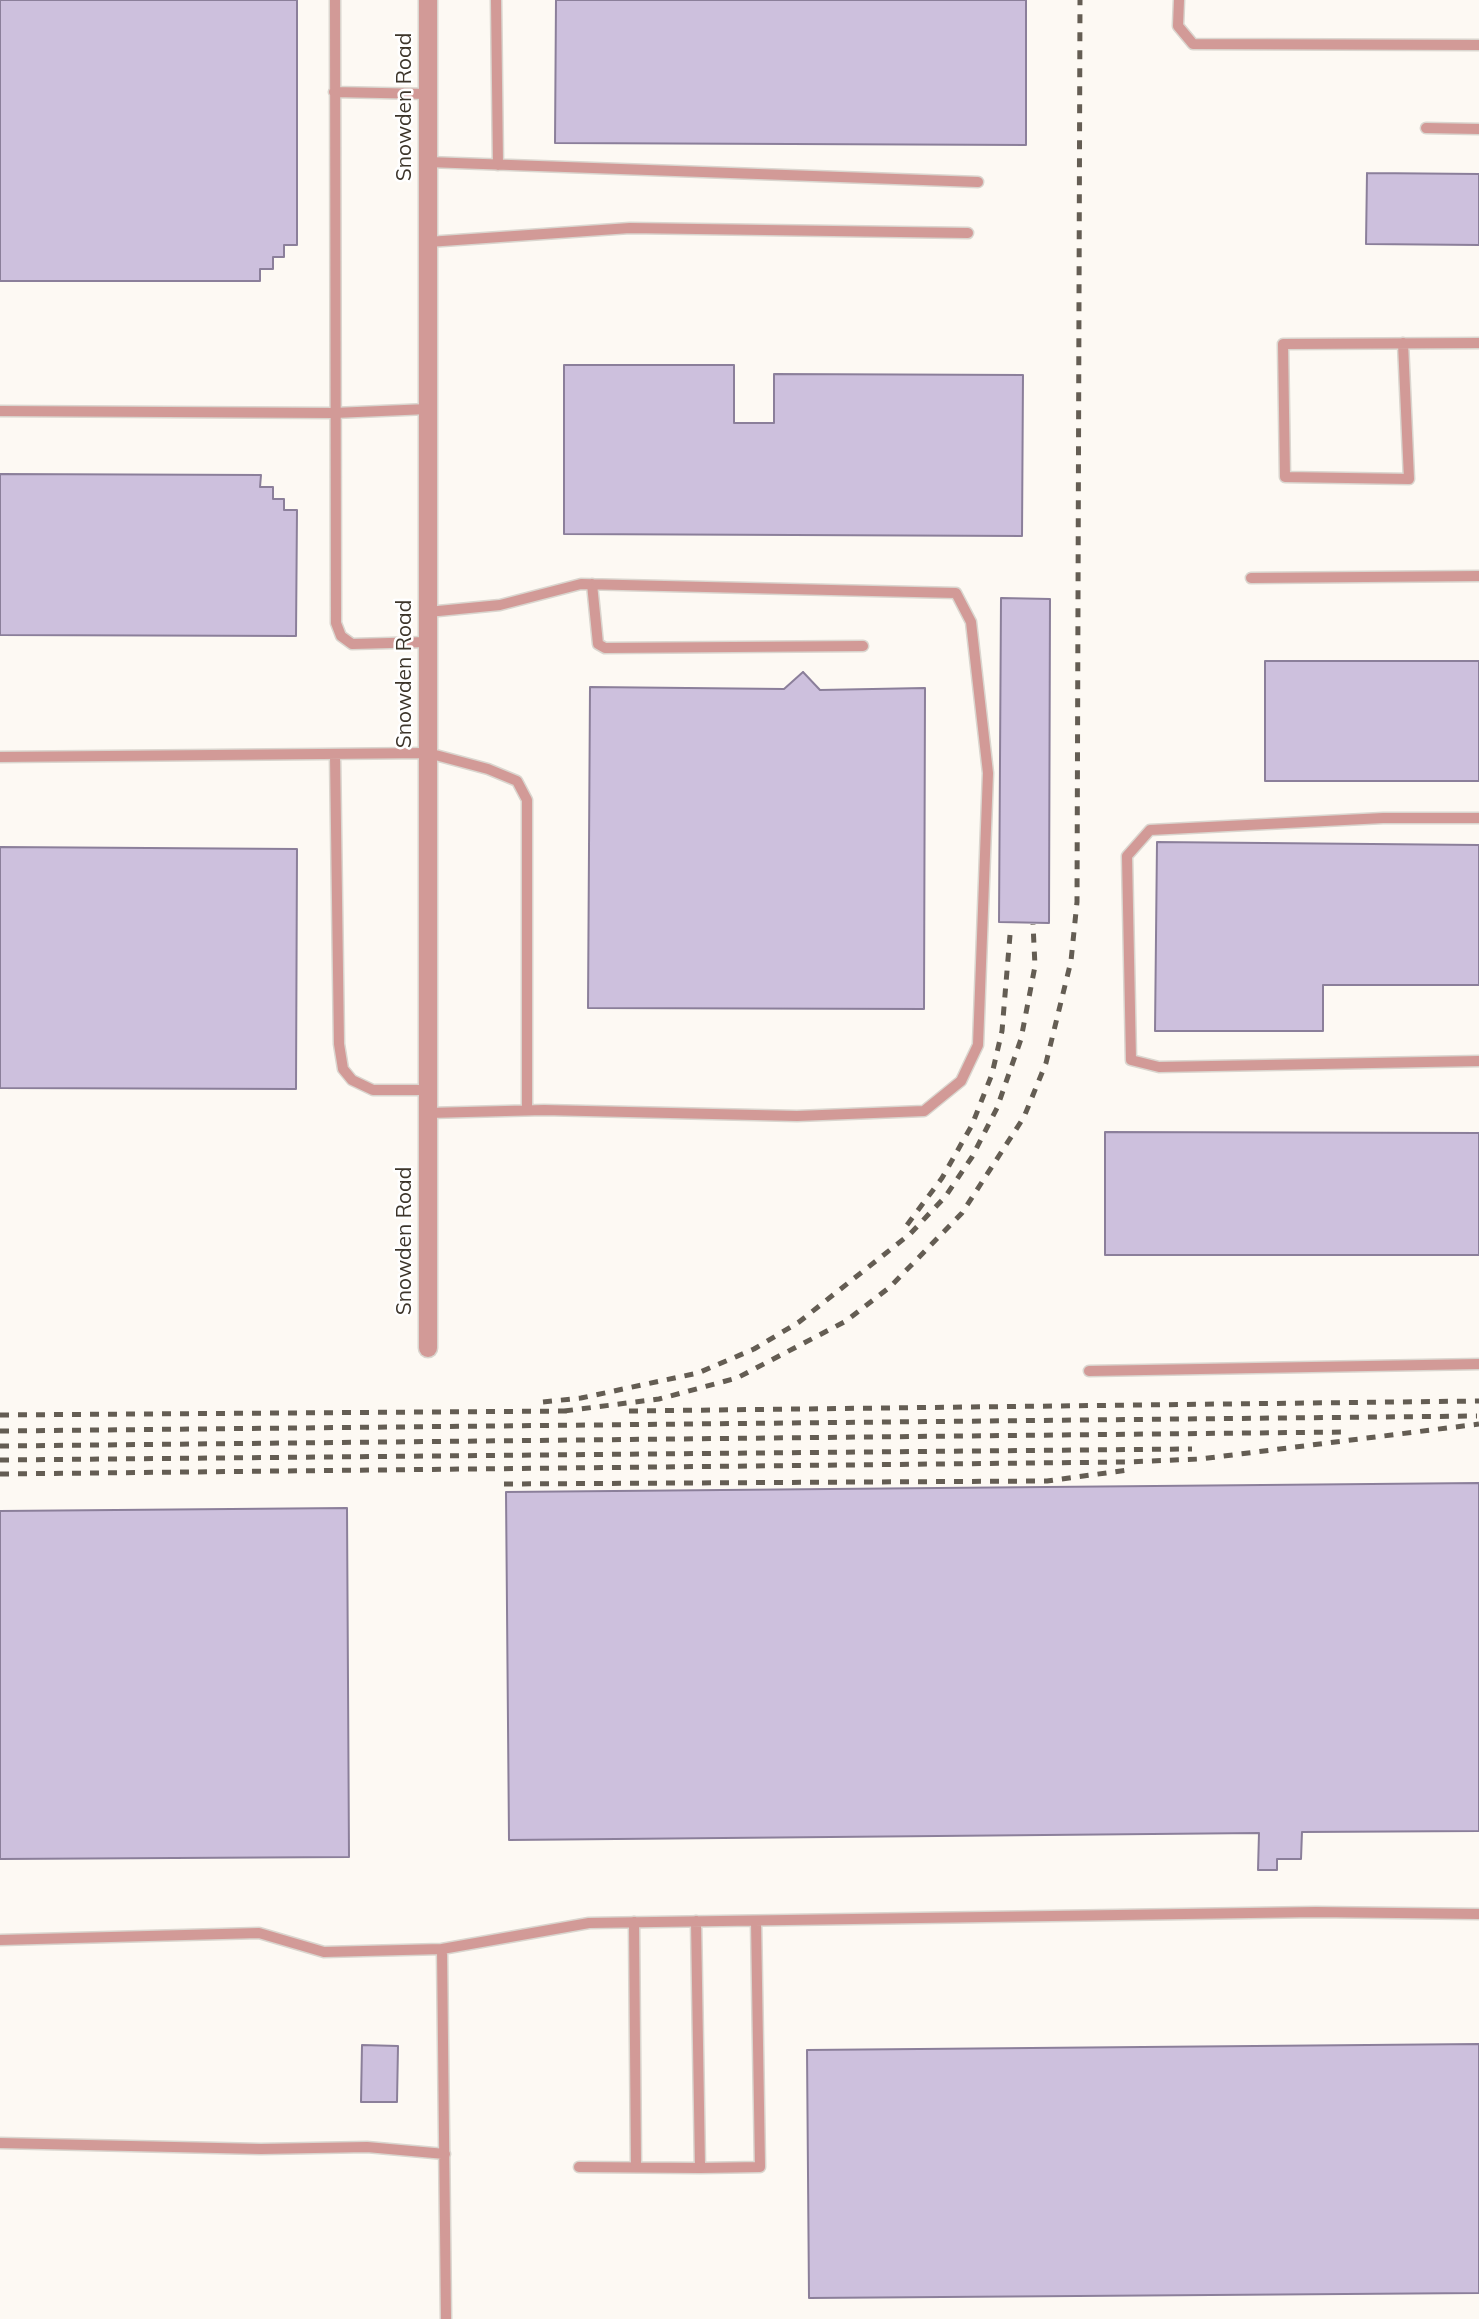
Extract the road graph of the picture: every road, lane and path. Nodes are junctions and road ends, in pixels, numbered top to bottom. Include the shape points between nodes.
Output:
1 (335, 0) edge
2 (428, 0) edge
3 (496, 0) edge
4 (1179, 0) edge
5 (1479, 45) edge
6 (334, 92) junction
7 (428, 94) junction
8 (1426, 128) dead end
9 (1479, 129) edge
10 (428, 162) junction
11 (498, 165) junction
12 (978, 182) dead end
13 (968, 233) dead end
14 (428, 242) junction
15 (1479, 343) edge
16 (1403, 344) junction
17 (428, 409) junction
18 (0, 411) edge
19 (334, 412) junction
20 (1479, 576) edge
21 (1251, 578) dead end
22 (592, 584) junction
23 (428, 612) junction
24 (428, 642) junction
25 (863, 646) dead end
26 (428, 753) junction
27 (335, 754) junction
28 (0, 757) edge
29 (1479, 818) edge
30 (1479, 1061) edge
31 (428, 1090) junction
32 (527, 1111) junction
33 (428, 1113) junction
34 (428, 1348) dead end
35 (1479, 1364) edge
36 (1089, 1371) dead end
37 (1479, 1914) edge
38 (696, 1921) junction
39 (755, 1921) junction
40 (634, 1922) junction
41 (0, 1940) edge
42 (442, 1949) junction
43 (0, 2143) edge
44 (444, 2154) junction
45 (579, 2167) dead end
46 (636, 2167) junction
47 (700, 2168) junction
48 (446, 2319) edge

1 - 6 lane
2 - 7 street, Snowden Road
3 - 11 lane
4 - 5 lane via 1178,26 1193,44
6 - 7 lane
6 - 19 lane
7 - 10 street, Snowden Road
8 - 9 lane
10 - 11 lane
10 - 14 street, Snowden Road
11 - 12 lane
13 - 14 lane via 629,228
14 - 17 street, Snowden Road
15 - 16 lane
16 - 16 lane via 1283,344 1285,477 1409,479
17 - 19 lane
17 - 23 street, Snowden Road
18 - 19 lane
19 - 24 lane via 336,623 341,636 352,644
20 - 21 lane
22 - 23 lane via 500,605
22 - 25 lane via 598,643 605,648
22 - 32 lane via 956,593 971,622 988,773 978,1045 961,1081 925,1111 797,1116
23 - 24 street, Snowden Road
24 - 26 street, Snowden Road
26 - 27 lane
26 - 31 street, Snowden Road
26 - 32 lane via 517,781 527,800
27 - 28 lane
27 - 31 lane via 343,1069 352,1080 373,1090
29 - 30 lane via 1150,830 1128,856 1131,1060 1159,1067
31 - 33 street, Snowden Road
32 - 33 lane
33 - 34 street, Snowden Road
35 - 36 lane
37 - 39 lane via 1316,1912
38 - 39 lane
38 - 40 lane
38 - 47 lane
39 - 47 lane via 760,2167
40 - 42 lane via 589,1923
40 - 46 lane
41 - 42 lane via 259,1933 324,1952
42 - 44 lane
43 - 44 lane via 367,2147
44 - 48 lane
45 - 46 lane
46 - 47 lane

